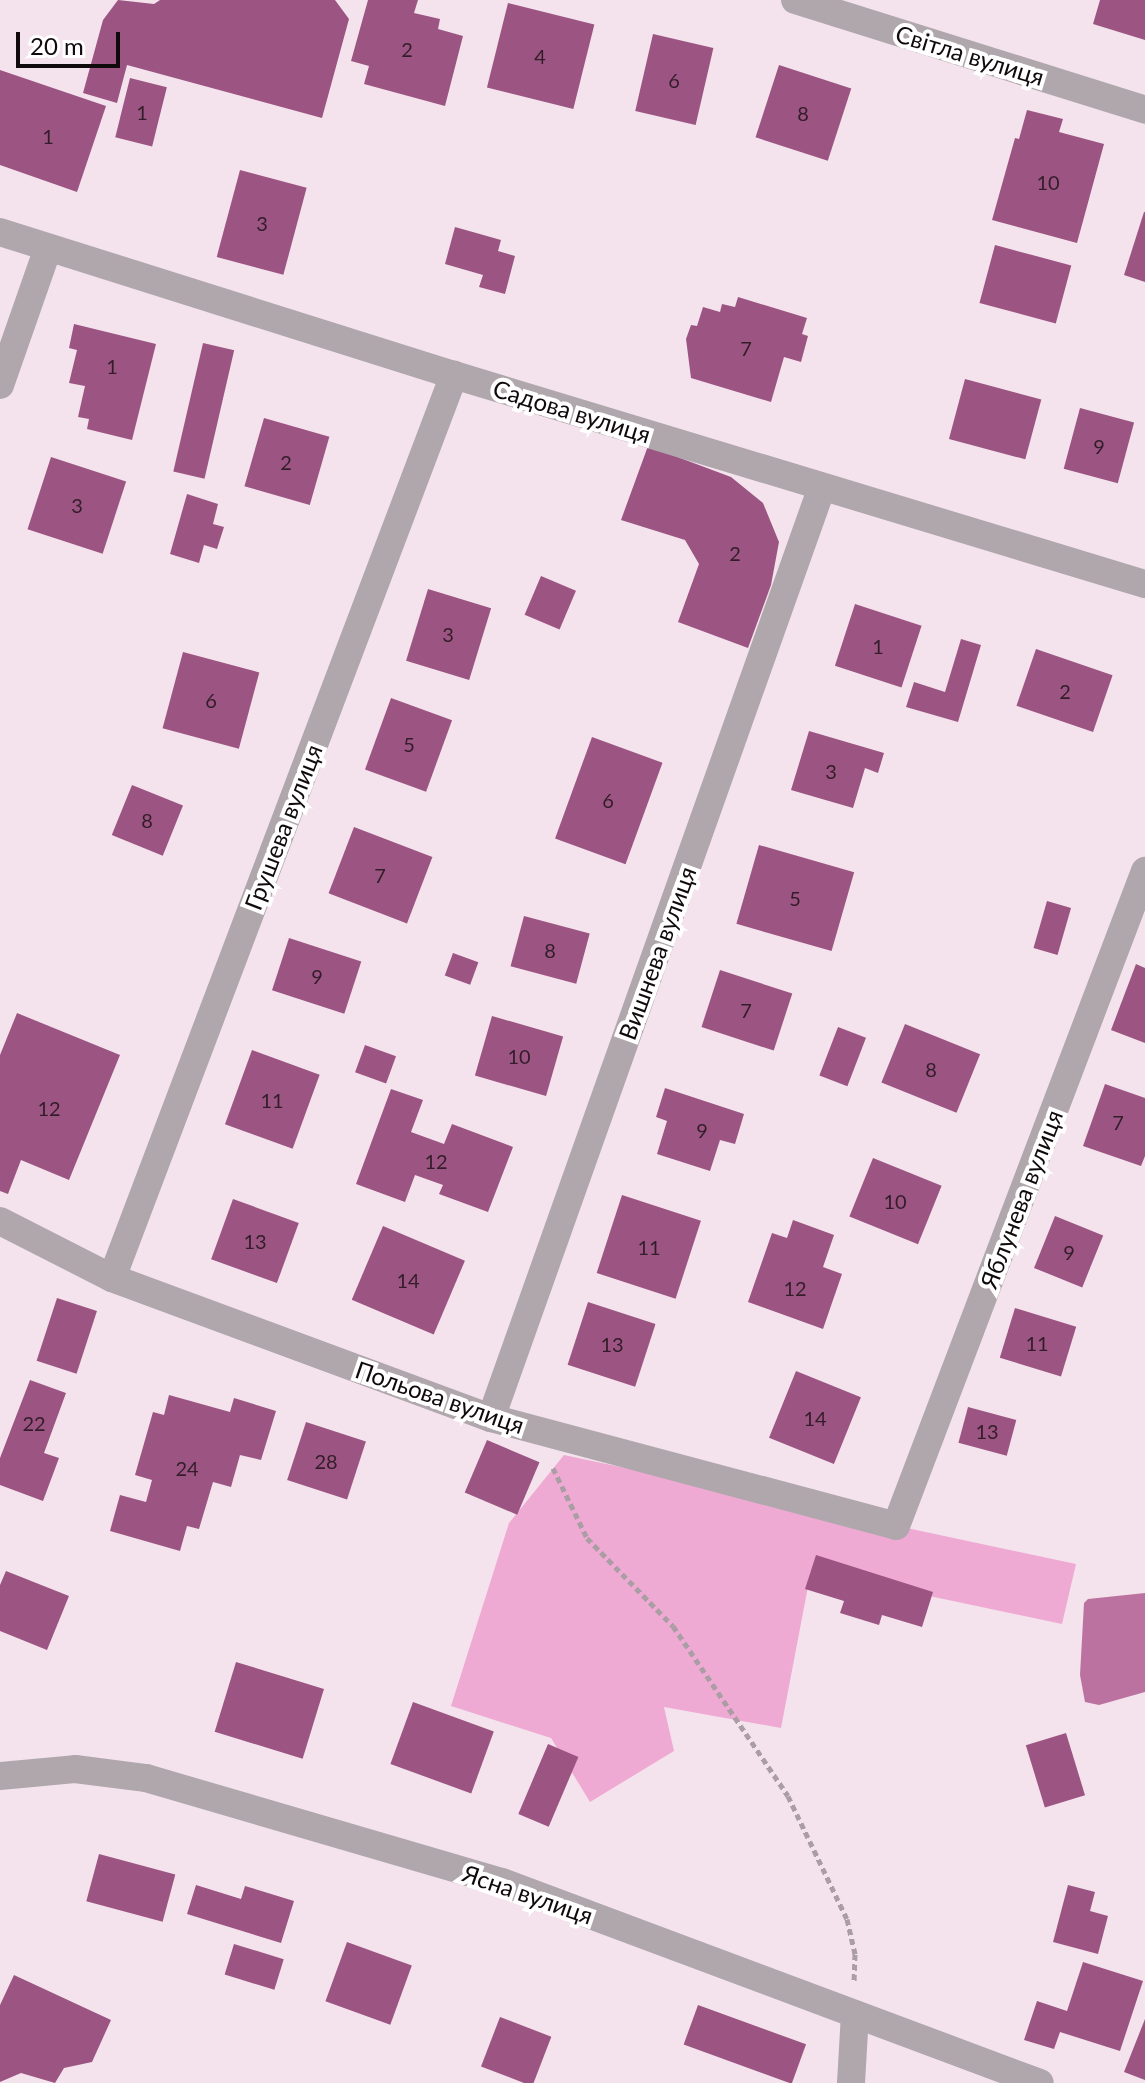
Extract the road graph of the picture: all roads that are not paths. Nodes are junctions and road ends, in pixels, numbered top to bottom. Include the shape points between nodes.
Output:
1 (795, 0) edge
2 (1145, 110) edge
3 (0, 232) edge
4 (48, 248) junction
5 (454, 375) junction
6 (0, 385) edge
7 (822, 487) junction
8 (1145, 584) edge
9 (1145, 871) edge
10 (0, 1221) edge
11 (112, 1278) junction
12 (491, 1418) junction
13 (896, 1526) joint
14 (0, 1776) edge
15 (855, 2014) junction
16 (851, 2083) edge
17 (1040, 2083) edge

1 - 2 street, Світла вулиця
3 - 4 street, Садова вулиця
4 - 5 street, Садова вулиця
4 - 6 street
5 - 7 street, Садова вулиця
5 - 11 street, Грушева вулиця
7 - 8 street, Садова вулиця
7 - 12 street, Вишнева вулиця
9 - 13 street, Яблунева вулиця
10 - 11 street, Польова вулиця
11 - 12 street, Польова вулиця
12 - 13 street, Польова вулиця
14 - 15 street, Ясна вулиця via 75,1769 146,1778 502,1882
15 - 16 street
15 - 17 street, Ясна вулиця

